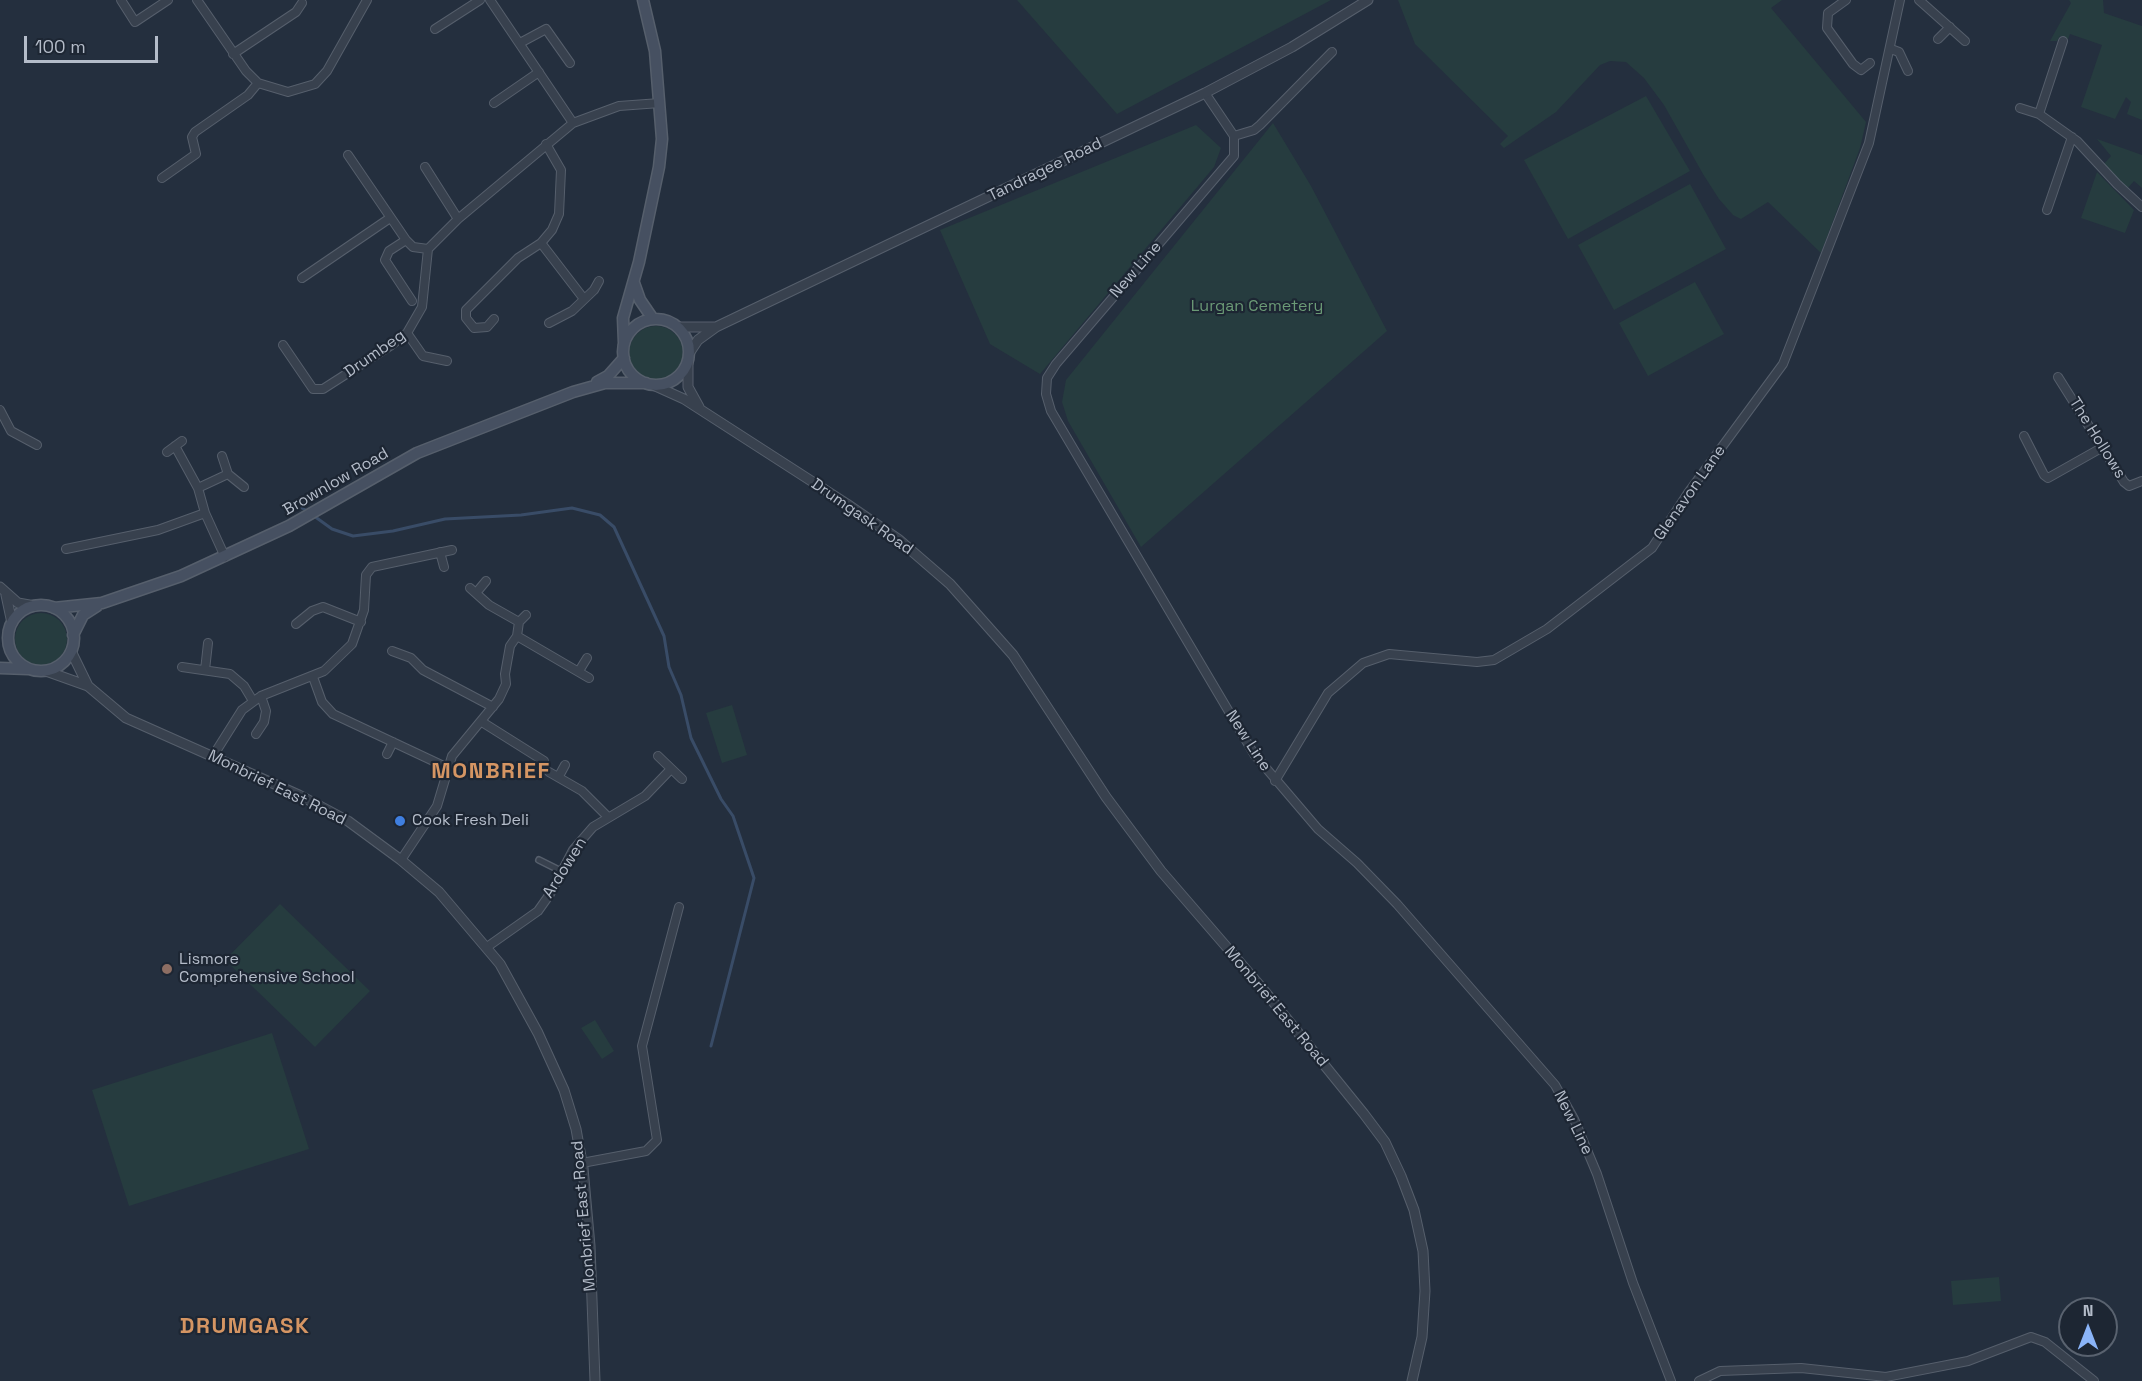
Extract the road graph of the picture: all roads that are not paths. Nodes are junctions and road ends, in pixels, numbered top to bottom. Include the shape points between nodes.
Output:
1 (121, 0) edge
2 (168, 0) edge
3 (197, 0) edge
4 (367, 0) edge
5 (480, 0) edge
6 (490, 0) edge
7 (643, 0) edge
8 (1368, 0) edge
9 (1846, 0) edge
10 (1900, 0) edge
11 (1919, 0) edge
12 (302, 3) dead end
13 (1950, 27) junction
14 (435, 29) dead end
15 (1938, 39) dead end
16 (1965, 41) dead end
17 (2063, 41) dead end
18 (520, 43) junction
19 (1891, 49) junction
20 (1332, 52) dead end
21 (233, 54) junction
22 (570, 63) dead end
23 (1870, 63) dead end
24 (1908, 71) dead end
25 (539, 72) junction
26 (258, 83) junction
27 (1205, 93) junction
28 (660, 103) junction
29 (494, 104) dead end
30 (2020, 108) dead end
31 (2039, 114) junction
32 (573, 123) junction
33 (1234, 136) junction
34 (2072, 137) junction
35 (546, 144) junction
36 (348, 155) dead end
37 (425, 167) dead end
38 (162, 178) dead end
39 (2142, 207) edge
40 (2047, 210) dead end
41 (390, 218) junction
42 (458, 219) junction
43 (406, 240) junction
44 (541, 243) junction
45 (428, 249) junction
46 (302, 278) dead end
47 (599, 280) dead end
48 (634, 283) junction
49 (584, 298) junction
50 (412, 301) dead end
51 (494, 319) dead end
52 (653, 319) junction
53 (549, 323) dead end
54 (678, 327) junction
55 (716, 327) junction
56 (407, 333) junction
57 (624, 343) junction
58 (283, 345) dead end
59 (689, 356) junction
60 (624, 358) junction
61 (447, 361) dead end
62 (2058, 377) dead end
63 (650, 384) junction
64 (586, 387) junction
65 (0, 410) edge
66 (705, 412) junction
67 (2024, 436) dead end
68 (38, 445) dead end
69 (2103, 447) junction
70 (166, 452) dead end
71 (222, 456) dead end
72 (228, 474) junction
73 (2142, 481) edge
74 (244, 487) dead end
75 (198, 488) junction
76 (205, 513) junction
77 (66, 549) dead end
78 (452, 550) dead end
79 (440, 552) junction
80 (225, 557) junction
81 (444, 567) dead end
82 (486, 581) dead end
83 (0, 587) edge
84 (6, 595) junction
85 (102, 603) junction
86 (35, 606) junction
87 (54, 608) junction
88 (526, 615) dead end
89 (361, 622) junction
90 (519, 622) junction
91 (12, 623) junction
92 (296, 624) dead end
93 (73, 635) junction
94 (517, 636) junction
95 (8, 641) junction
96 (208, 643) dead end
97 (71, 651) junction
98 (392, 651) dead end
99 (0, 655) edge
100 (587, 658) dead end
101 (182, 667) dead end
102 (0, 668) edge
103 (31, 669) junction
104 (206, 669) junction
105 (46, 670) junction
106 (1024, 670) joint
107 (579, 671) junction
108 (313, 677) junction
109 (589, 678) dead end
110 (88, 686) junction
111 (261, 696) junction
112 (253, 701) junction
113 (493, 707) junction
114 (482, 722) junction
115 (256, 734) dead end
116 (393, 742) junction
117 (387, 754) dead end
118 (213, 756) junction
119 (658, 756) dead end
120 (544, 760) dead end
121 (565, 765) dead end
122 (448, 768) junction
123 (672, 769) junction
124 (549, 772) dead end
125 (559, 776) junction
126 (682, 778) dead end
127 (1275, 781) junction
128 (608, 817) junction
129 (401, 860) junction
130 (539, 860) dead end
131 (561, 871) junction
132 (679, 907) dead end
133 (487, 947) junction
134 (582, 1163) junction
135 (595, 1381) edge
136 (1412, 1381) edge
137 (1671, 1381) edge
138 (1699, 1381) edge
139 (2094, 1381) edge

1 - 2 street via 135,22
3 - 21 street
4 - 26 street via 327,71 315,84 288,92
5 - 14 street
6 - 18 street
7 - 28 main road via 655,51
8 - 27 street, Tandragee Road via 1292,47
9 - 23 street via 1828,13 1827,28 1853,64 1861,70
10 - 19 street, Glenavon Lane
11 - 13 street
12 - 21 street via 296,12
13 - 15 street
13 - 16 street
17 - 31 street
18 - 22 street via 546,29
18 - 25 street
19 - 24 street via 1899,52
19 - 127 street, Glenavon Lane via 1869,143 1783,364 1652,548 1547,629 1494,660 1389,654 1363,663 1328,693
20 - 33 street via 1260,125
21 - 26 street
25 - 29 street
25 - 32 street
26 - 38 street via 248,95 195,132 192,137 196,154
27 - 33 street
27 - 55 street, Tandragee Road
28 - 32 street via 619,106
28 - 48 main road via 659,167
30 - 31 street
31 - 34 street
32 - 35 street
33 - 127 street, New Line via 1234,156 1056,364 1047,378 1046,394 1051,411 1138,561 1254,753
34 - 39 street
34 - 40 street
35 - 42 street
35 - 44 street via 561,171 562,191 559,214
36 - 41 street
37 - 42 street
41 - 43 street
41 - 46 street
42 - 45 street
43 - 45 street via 413,247
43 - 50 street via 389,251 385,260
44 - 49 street
44 - 51 street via 518,258 466,310 466,318 474,328 487,327
45 - 56 street, Drumbeg via 422,307
47 - 49 street
48 - 52 main road
48 - 57 main road via 623,318
49 - 53 street via 563,318
52 - 54 main road
52 - 57 main road via 638,325
54 - 55 street, Tandragee Road
54 - 59 main road via 688,342
55 - 59 street, Tandragee Road via 698,340
56 - 58 street, Drumbeg via 323,389 313,389
56 - 61 street via 423,357
57 - 60 main road
59 - 63 main road via 677,378 669,383
59 - 66 street via 688,387
60 - 63 main road via 631,374
60 - 64 main road, Brownlow Road via 608,376
62 - 69 street, The Hollows
63 - 64 main road, Brownlow Road via 622,382
63 - 66 street, Drumgask Road
64 - 80 main road, Brownlow Road via 417,453 309,515
65 - 68 street via 11,431
66 - 106 street, Drumgask Road via 898,539 950,585
67 - 69 street via 2048,478
69 - 73 street, The Hollows via 2124,482 2129,486
70 - 75 street via 178,443
71 - 72 street
72 - 74 street
72 - 75 street
75 - 76 street
76 - 77 street via 158,530
76 - 80 street
78 - 79 street
79 - 81 street
79 - 89 street via 372,567 366,575
80 - 85 main road, Brownlow Road
82 - 90 street via 473,590
83 - 84 street
84 - 86 street via 18,603
84 - 91 street
85 - 87 main road, Brownlow Road
85 - 93 main road, Brownlow Road via 83,615
86 - 87 main road
86 - 91 main road via 21,612
87 - 93 main road via 67,619
88 - 90 street
89 - 92 street via 323,607
89 - 108 street via 352,645
90 - 94 street
91 - 95 main road
93 - 97 main road
94 - 107 street
94 - 113 street via 507,659 506,684
95 - 99 main road
95 - 103 main road via 13,656
96 - 104 street
97 - 105 main road via 58,666
97 - 110 street, Monbrief East Road
98 - 113 street via 411,658 423,670
100 - 107 street
101 - 104 street
102 - 103 main road
103 - 105 main road
104 - 112 street via 230,674
105 - 110 street
106 - 136 street, Monbrief East Road via 1106,797 1161,871 1262,988 1385,1143 1414,1210 1423,1251 1422,1337
107 - 109 street
108 - 111 street
108 - 116 street via 322,702 333,714
110 - 118 street, Monbrief East Road via 126,718
111 - 112 street
111 - 115 street via 266,711
112 - 118 street via 231,724
113 - 114 street
114 - 120 street
114 - 122 street via 458,746
116 - 117 street
116 - 122 street
118 - 129 street, Monbrief East Road via 339,816
119 - 123 street
121 - 125 street
122 - 129 street via 437,806
123 - 126 street
123 - 128 street, Ardowen via 645,795
124 - 125 street
125 - 128 street via 582,791
127 - 137 street, New Line via 1318,829 1357,862 1396,904 1555,1085 1597,1174
128 - 131 street, Ardowen via 579,842
129 - 133 street, Monbrief East Road via 439,892
130 - 131 street
131 - 133 street, Ardowen via 538,911
132 - 134 street via 642,1046 657,1140 646,1151
133 - 134 street, Monbrief East Road via 514,987 564,1090
134 - 135 street, Monbrief East Road
138 - 139 street via 1720,1371 1802,1368 1886,1377 1968,1361 2031,1337 2045,1342

